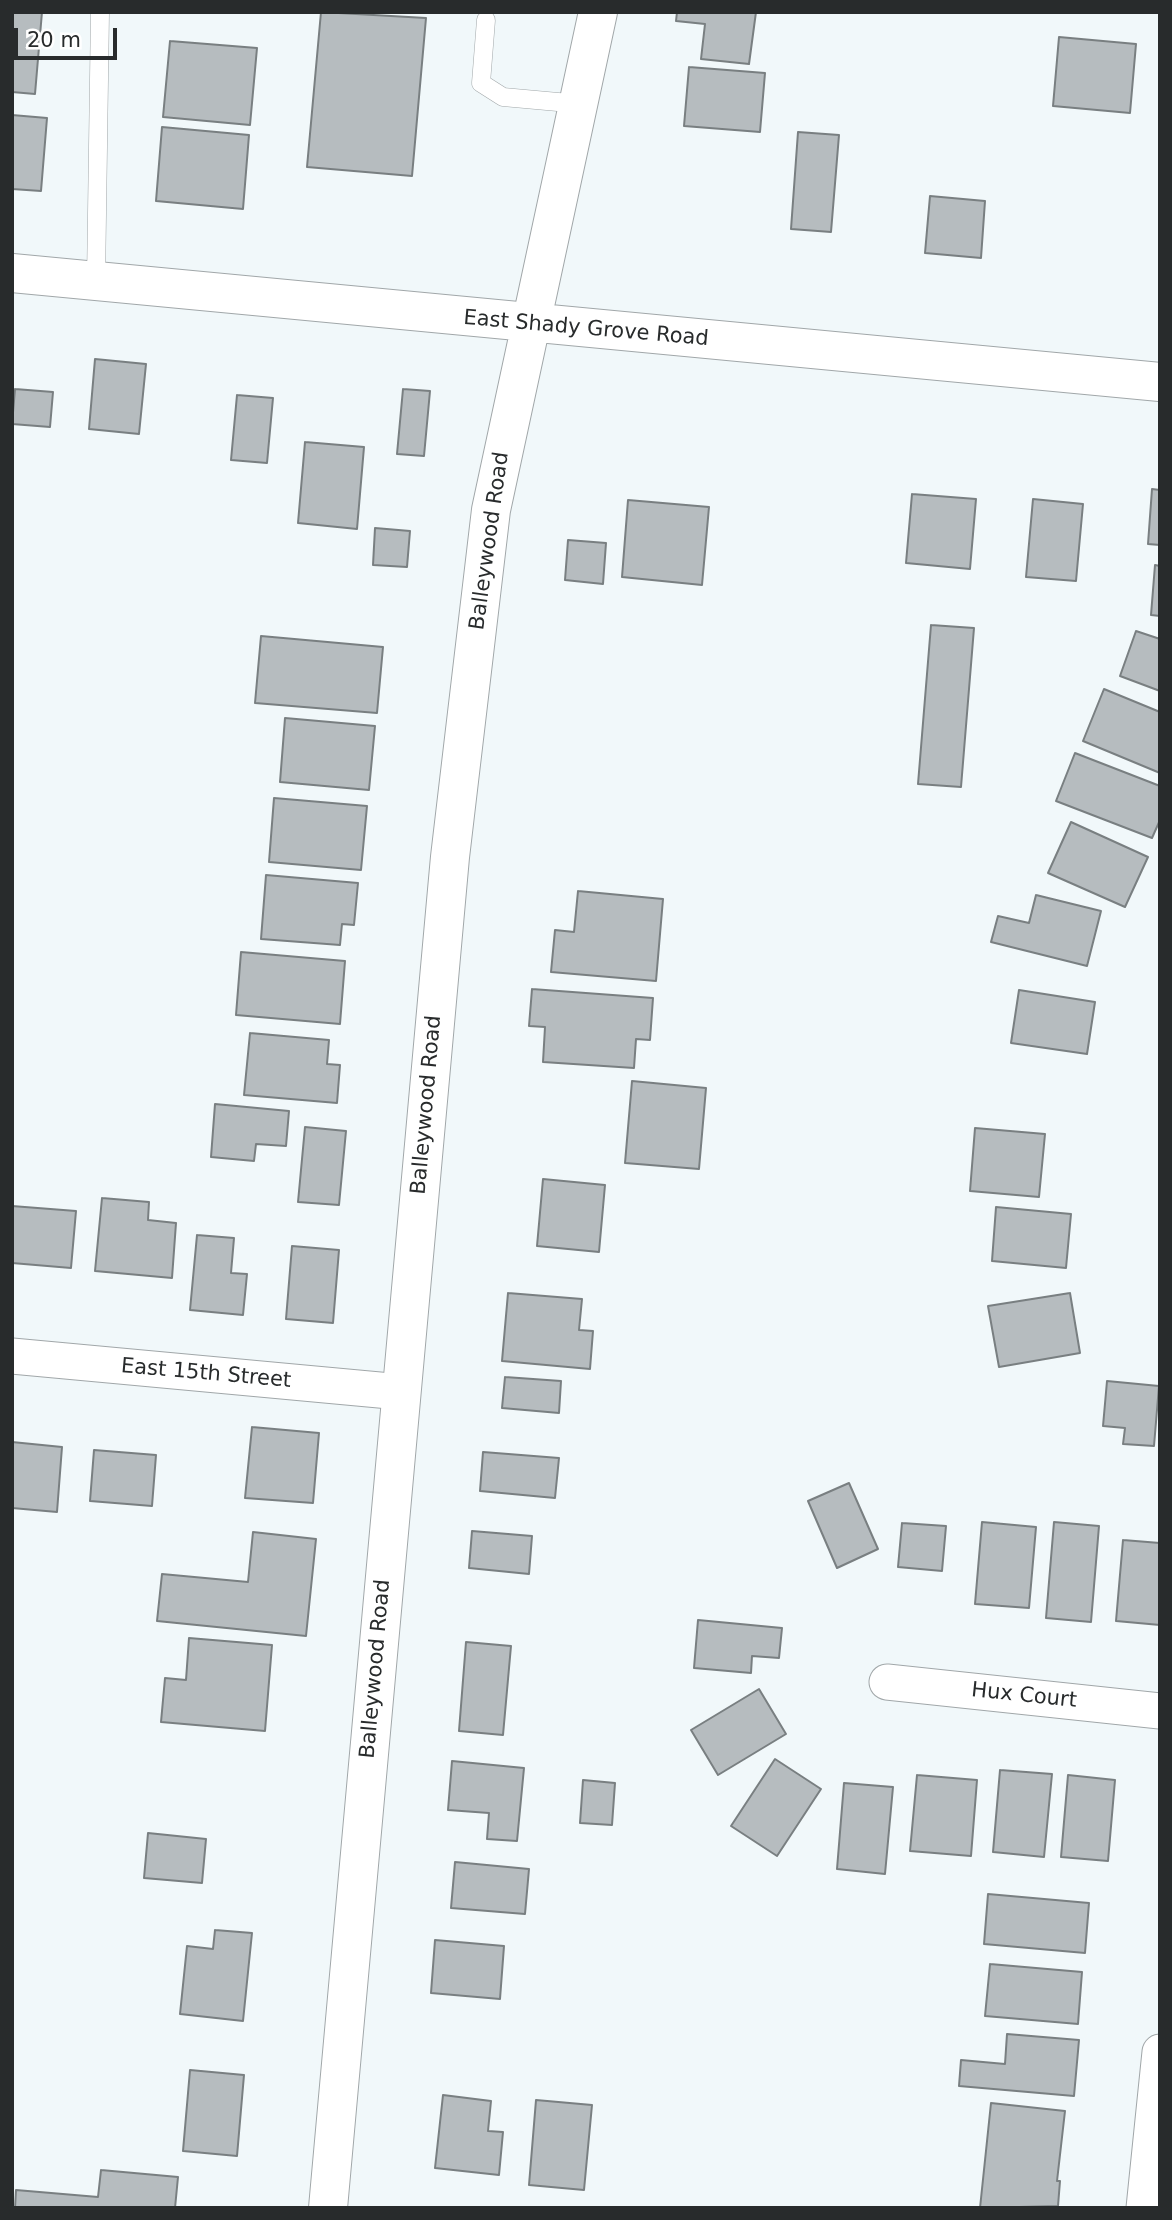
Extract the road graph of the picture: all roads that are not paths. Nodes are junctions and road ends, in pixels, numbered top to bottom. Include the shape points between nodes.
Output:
1 (100, 12) edge
2 (598, 12) edge
3 (486, 20) dead end
4 (580, 104) junction
5 (12, 273) edge
6 (96, 281) junction
7 (533, 324) junction
8 (1160, 382) edge
9 (12, 1356) edge
10 (401, 1392) junction
11 (887, 1682) dead end
12 (1160, 1711) edge
13 (1160, 2052) edge
14 (328, 2208) edge
15 (1144, 2208) edge

1 - 6 lane
2 - 4 street, Balleywood Road
3 - 4 lane via 481,83 503,97
4 - 7 street, Balleywood Road
5 - 6 street, East Shady Grove Road
6 - 7 street, East Shady Grove Road
7 - 8 street, East Shady Grove Road
7 - 10 street, Balleywood Road via 491,510 450,857
9 - 10 street, East 15th Street
10 - 14 street, Balleywood Road
11 - 12 street, Hux Court
13 - 15 street

